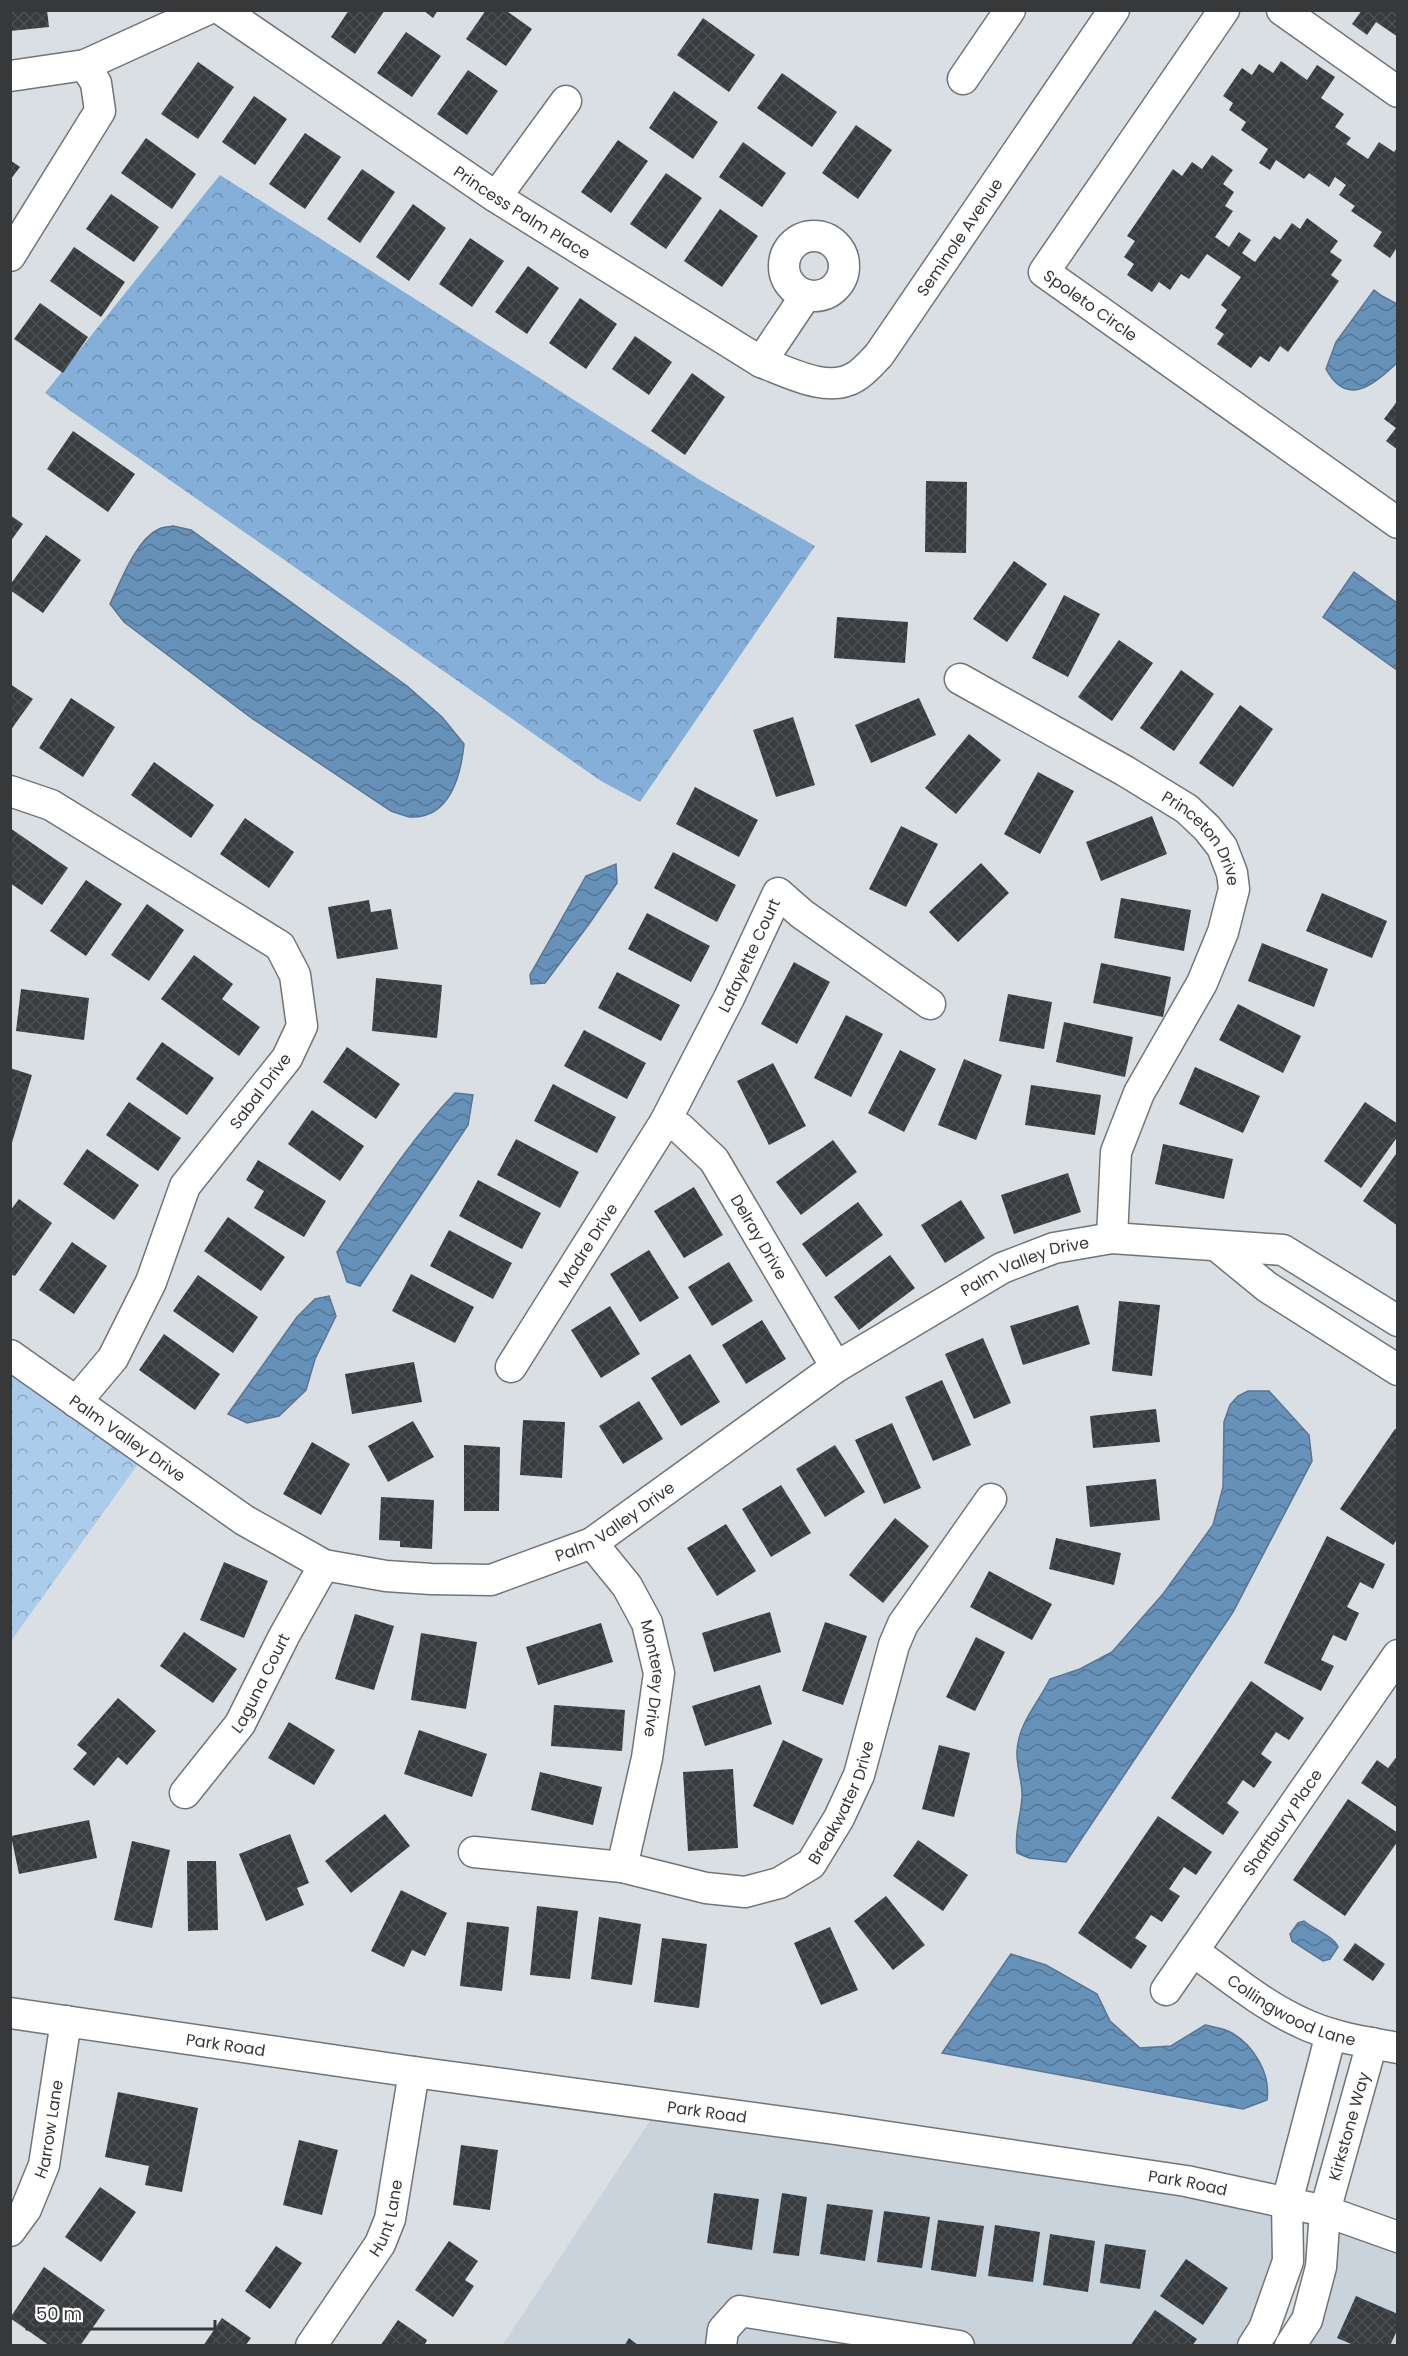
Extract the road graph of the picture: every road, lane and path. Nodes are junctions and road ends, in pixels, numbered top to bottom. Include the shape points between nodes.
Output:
1 (206, 10) edge
2 (222, 10) edge
3 (1010, 10) edge
4 (1114, 10) edge
5 (1224, 10) edge
6 (1282, 10) edge
7 (85, 65) junction
8 (10, 76) edge
9 (963, 79) dead end
10 (1398, 92) edge
11 (566, 100) dead end
12 (496, 197) junction
13 (10, 256) edge
14 (806, 295) dead end
15 (761, 362) junction
16 (1398, 523) edge
17 (960, 679) dead end
18 (10, 791) edge
19 (930, 1004) dead end
20 (665, 1122) junction
21 (1112, 1238) junction
22 (1217, 1246) junction
23 (1398, 1321) edge
24 (10, 1355) edge
25 (511, 1367) dead end
26 (836, 1367) junction
27 (1398, 1370) edge
28 (76, 1402) junction
29 (991, 1498) dead end
30 (592, 1543) junction
31 (324, 1565) junction
32 (1398, 1654) edge
33 (185, 1793) dead end
34 (474, 1852) dead end
35 (622, 1867) junction
36 (1193, 1951) junction
37 (1166, 1990) dead end
38 (10, 2013) edge
39 (66, 2021) junction
40 (1331, 2034) junction
41 (1385, 2045) edge
42 (414, 2072) junction
43 (1308, 2124) junction
44 (1346, 2135) junction
45 (1287, 2202) junction
46 (1325, 2211) junction
47 (10, 2231) edge
48 (1398, 2237) edge
49 (311, 2346) edge
50 (721, 2346) edge
51 (959, 2346) edge
52 (1253, 2346) edge
53 (1290, 2346) edge

1 - 7 street
2 - 12 street, Princess Palm Place
3 - 9 street
4 - 15 street, Seminole Avenue via 879,355 854,378 832,384
5 - 16 street, Spoleto Circle via 1044,272
6 - 10 street
7 - 8 street
7 - 13 street via 96,83 100,111
11 - 12 street
12 - 15 street, Princess Palm Place
14 - 15 street
17 - 21 street, Princeton Drive via 1187,809 1221,847 1232,873 1234,889 1223,932 1202,983 1139,1093 1116,1152
18 - 28 street, Sabal Drive via 51,805 279,946 295,975 302,1026 287,1058 184,1186 147,1292 113,1358
19 - 20 street, Lafayette Court via 778,893
20 - 25 street, Madre Drive
20 - 26 street, Delray Drive via 680,1128 714,1160
21 - 22 street, Palm Valley Drive
21 - 26 street, Palm Valley Drive via 1054,1248 1002,1269
22 - 23 street, Palm Valley Drive via 1283,1250
22 - 27 street via 1267,1287
24 - 28 street, Palm Valley Drive
26 - 30 street, Palm Valley Drive
28 - 31 street, Palm Valley Drive via 244,1520
29 - 35 street, Breakwater Drive via 903,1624 859,1775 811,1864 779,1883 745,1892 706,1888
30 - 31 street, Palm Valley Drive via 491,1580 386,1576
30 - 35 street, Monterey Drive via 627,1586 647,1623 659,1673 647,1758
31 - 33 street, Laguna Court via 240,1724
32 - 36 street, Shaftbury Place
34 - 35 street, Breakwater Drive
36 - 37 street, Shaftbury Place
36 - 40 street, Collingwood Lane via 1262,2001 1301,2023
38 - 39 street, Park Road
39 - 42 street, Park Road
39 - 47 street, Harrow Lane via 44,2165 26,2209
40 - 41 street, Collingwood Lane
40 - 43 street
41 - 44 street, Kirkstone Way
42 - 45 street, Park Road via 835,2129 1162,2178
42 - 49 street, Hunt Lane via 390,2219 380,2244
43 - 44 street
43 - 45 street
44 - 46 street, Kirkstone Way
45 - 46 street, Park Road
45 - 52 street via 1288,2261 1264,2329
46 - 48 street, Park Road
46 - 53 street, Kirkstone Way via 1321,2267 1307,2320
50 - 51 street via 723,2330 740,2311

